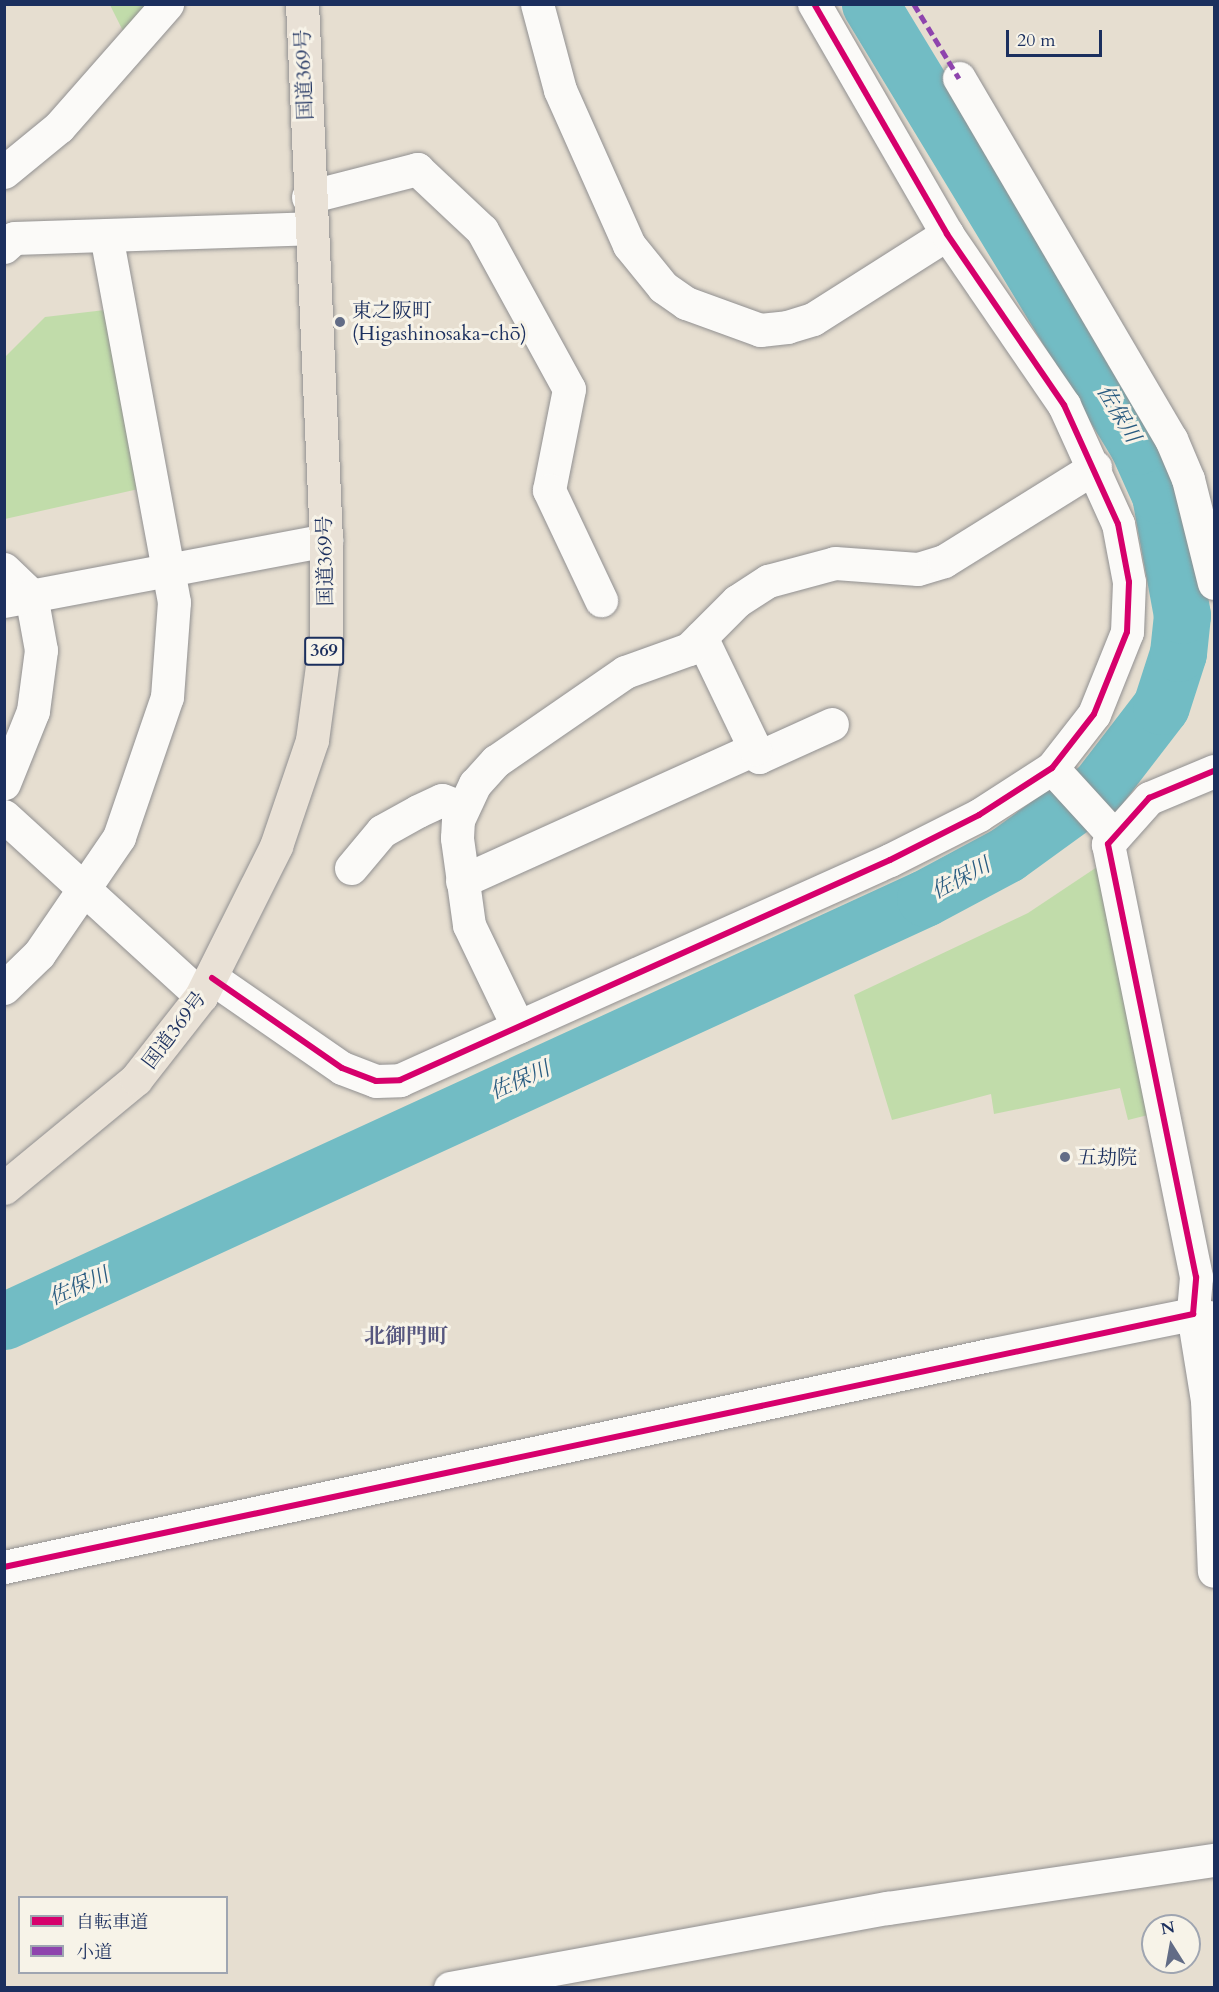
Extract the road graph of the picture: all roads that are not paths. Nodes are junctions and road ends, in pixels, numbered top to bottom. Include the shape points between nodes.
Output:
1 (167, 4) edge
2 (302, 4) edge
3 (537, 4) edge
4 (814, 4) edge
5 (958, 78) dead end
6 (4, 172) edge
7 (309, 213) junction
8 (947, 234) junction
9 (106, 236) junction
10 (4, 247) edge
11 (1095, 467) junction
12 (326, 540) junction
13 (168, 568) junction
14 (4, 569) edge
15 (1215, 583) edge
16 (18, 598) edge
17 (601, 600) dead end
18 (701, 637) junction
19 (832, 724) dead end
20 (755, 748) junction
21 (1215, 771) edge
22 (1056, 774) junction
23 (4, 783) edge
24 (463, 808) junction
25 (4, 816) edge
26 (1111, 834) junction
27 (351, 868) dead end
28 (462, 881) junction
29 (86, 890) junction
30 (206, 987) junction
31 (4, 988) edge
32 (518, 1027) junction
33 (4, 1188) edge
34 (1204, 1316) edge
35 (4, 1567) edge
36 (1215, 1571) edge
37 (1215, 1860) edge
38 (530, 1980) edge
39 (450, 1988) edge

1 - 6 street via 59,127
2 - 7 highway, 国道369号 / 369
3 - 8 street via 560,90 628,245 663,287 686,303 760,330 787,327 813,319
4 - 8 street
5 - 15 street via 1170,439 1188,478
7 - 9 street
7 - 12 highway, 国道369号 / 369
7 - 17 street via 417,169 482,230 569,389 549,490
8 - 11 street via 1051,393 1064,405
9 - 10 street via 14,238
9 - 13 street
11 - 18 street via 944,561 918,568 835,563 768,581 737,601
11 - 22 street via 1125,552 1127,632 1109,687
12 - 13 street
12 - 30 highway, 国道369号 / 369 via 326,638 312,740 276,846
13 - 16 street
13 - 29 street via 174,602 167,697 134,804
14 - 16 street
16 - 23 street via 41,650 40,682
18 - 20 street
18 - 24 street via 689,649 616,677 496,761
19 - 20 street via 759,757
20 - 28 street
21 - 26 street via 1149,798
22 - 26 street
22 - 32 street via 890,860
24 - 27 street via 442,800 418,811 382,831
24 - 28 street via 457,838
25 - 29 street
26 - 34 street via 1108,844
28 - 32 street via 469,925
29 - 30 street
29 - 31 street via 39,954
30 - 32 street via 342,1068 376,1081 417,1074
30 - 33 highway, 国道369号 / 369 via 136,1079
34 - 35 street
34 - 36 street
37 - 38 street via 888,1908
38 - 39 street

